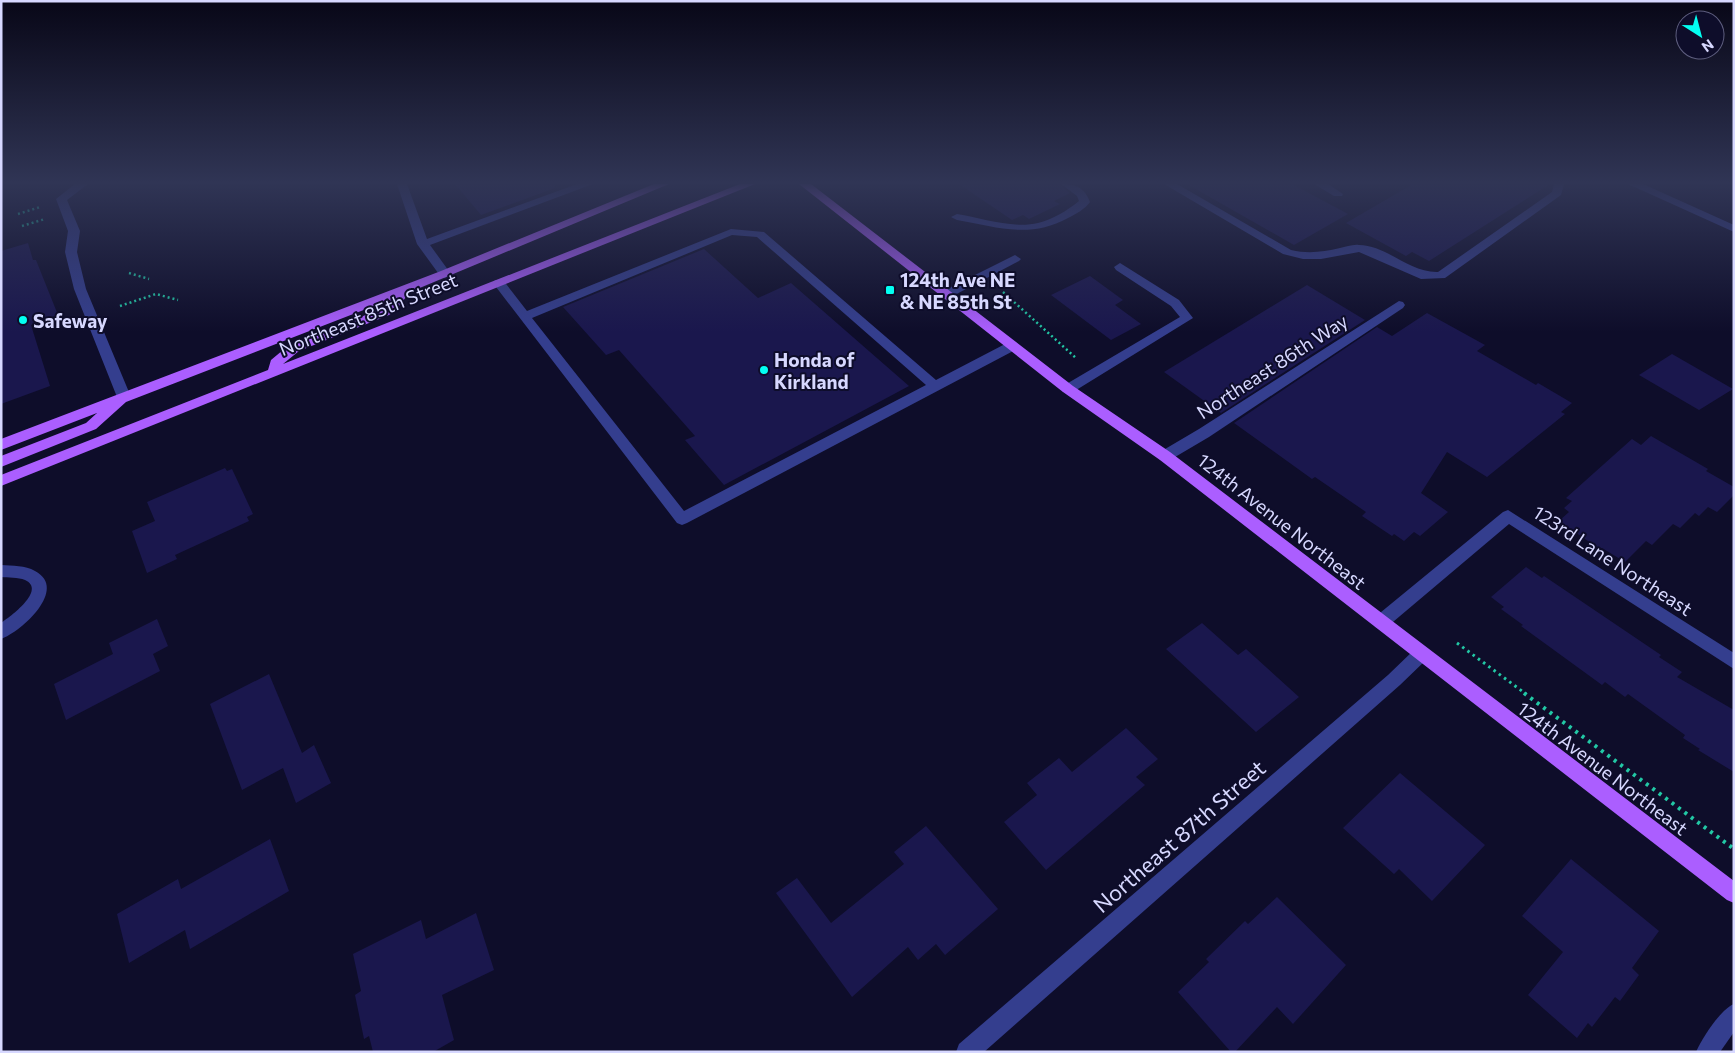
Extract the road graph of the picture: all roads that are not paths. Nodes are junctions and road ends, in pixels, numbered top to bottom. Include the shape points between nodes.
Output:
1 (74, 233) edge
2 (419, 233) edge
3 (453, 233) edge
4 (544, 233) edge
5 (625, 233) edge
6 (728, 233) edge
7 (748, 233) edge
8 (867, 233) edge
9 (1254, 233) edge
10 (1500, 233) edge
11 (423, 244) junction
12 (1015, 259) dead end
13 (1120, 267) dead end
14 (445, 274) junction
15 (499, 283) junction
16 (407, 288) junction
17 (945, 294) junction
18 (1399, 305) dead end
19 (524, 317) junction
20 (1012, 346) junction
21 (274, 373) junction
22 (935, 386) junction
23 (1068, 389) junction
24 (124, 397) junction
25 (1, 445) edge
26 (1165, 456) junction
27 (1, 462) edge
28 (1, 481) edge
29 (1, 571) edge
30 (1381, 622) junction
31 (1, 632) edge
32 (1421, 654) junction
33 (1734, 662) edge
34 (1734, 893) edge
35 (1734, 1014) edge
36 (967, 1052) edge
37 (1708, 1052) edge

1 - 24 street via 73,267
2 - 11 street
3 - 11 street
4 - 14 main road, Northeast 85th Street
5 - 15 main road, Northeast 85th Street
6 - 19 street
7 - 22 street via 760,234
8 - 17 main road, 124th Avenue Northeast
9 - 10 street via 1287,252 1303,256 1321,256 1359,248 1425,276 1441,275
11 - 14 street
12 - 17 street
13 - 23 street via 1175,303 1187,318
14 - 16 main road, Northeast 85th Street
15 - 19 street
15 - 21 main road, Northeast 85th Street
16 - 21 main road via 385,312 294,348 276,363
16 - 24 main road, Northeast 85th Street
17 - 20 main road, 124th Avenue Northeast
18 - 26 street, Northeast 86th Way
19 - 22 street via 682,519
20 - 22 street
20 - 23 main road, 124th Avenue Northeast
21 - 28 main road, Northeast 85th Street
23 - 26 main road, 124th Avenue Northeast
24 - 25 main road, Northeast 85th Street
24 - 27 main road via 99,422
26 - 30 main road, 124th Avenue Northeast
29 - 31 street via 32,576 38,585 38,597 29,611
30 - 32 main road, 124th Avenue Northeast
30 - 33 street, 123rd Lane Northeast via 1508,516
32 - 34 main road, 124th Avenue Northeast
32 - 36 street, Northeast 87th Street
35 - 37 street

